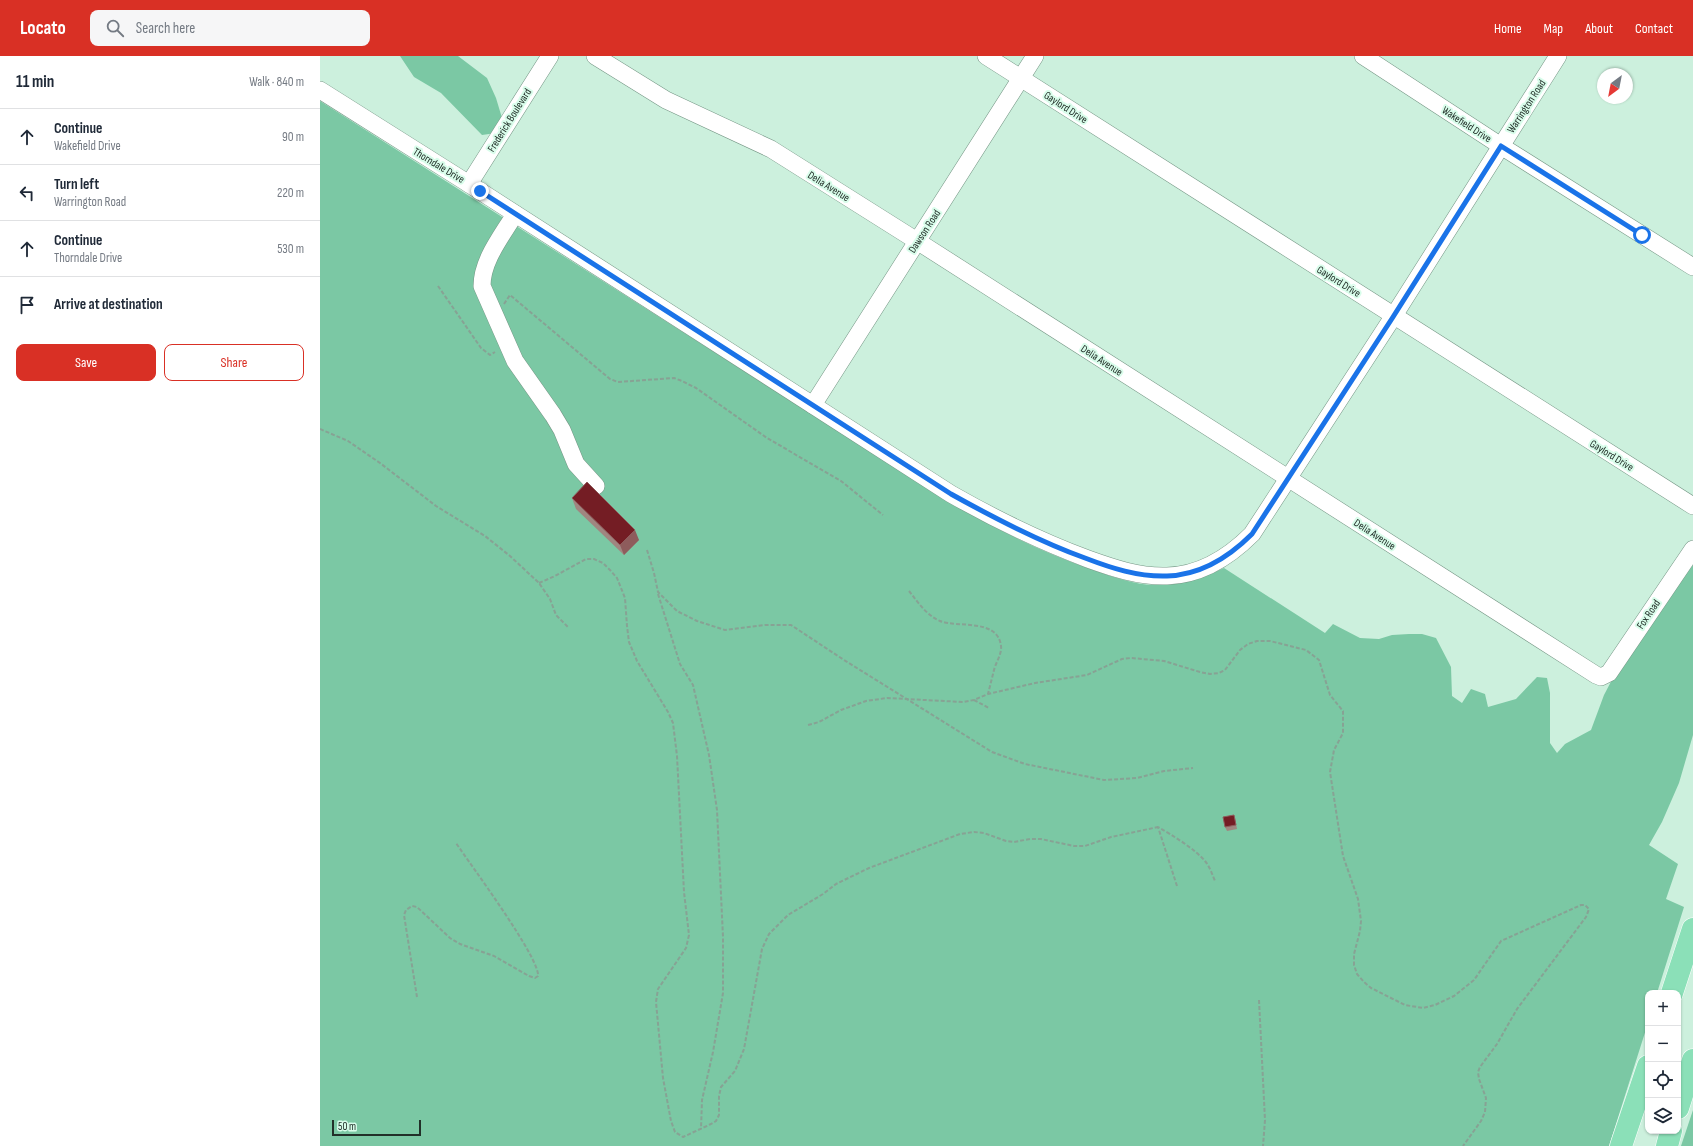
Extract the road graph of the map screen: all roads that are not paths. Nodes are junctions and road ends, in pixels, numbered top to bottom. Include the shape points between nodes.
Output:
1 (550, 56) edge
2 (595, 56) edge
3 (986, 56) edge
4 (1035, 56) edge
5 (1363, 56) edge
6 (1558, 56) edge
7 (1022, 78) junction
8 (320, 90) edge
9 (1501, 146) junction
10 (469, 184) junction
11 (515, 214) junction
12 (917, 241) junction
13 (1693, 267) edge
14 (1393, 317) junction
15 (813, 405) junction
16 (1288, 480) junction
17 (596, 486) dead end
18 (1693, 506) edge
19 (1693, 549) edge
20 (1601, 677) joint
21 (1693, 929) edge
22 (1673, 990) edge
23 (1693, 1060) edge
24 (1645, 1075) edge
25 (1681, 1098) edge
26 (1670, 1134) edge
27 (1621, 1146) edge
28 (1667, 1146) edge

1 - 10 street, Frederick Boulevard
2 - 12 street, Delia Avenue via 666,100 771,149
3 - 7 street, Gaylord Drive
4 - 7 street, Dawson Road
5 - 9 street, Wakefield Drive
6 - 9 street, Warrington Road
7 - 12 street, Dawson Road
7 - 14 street, Gaylord Drive
8 - 10 street, Thorndale Drive
9 - 13 street, Wakefield Drive
9 - 14 street, Warrington Road
10 - 11 street, Thorndale Drive
11 - 15 street, Thorndale Drive
11 - 17 street via 488,261 482,277 482,286 515,360 562,430 576,464
12 - 15 street, Dawson Road
12 - 16 street, Delia Avenue
14 - 16 street, Warrington Road
14 - 18 street, Gaylord Drive
15 - 16 street, Thorndale Drive via 951,494 997,520 1112,568 1151,576 1168,576 1198,570 1234,550 1252,534
16 - 20 street, Delia Avenue
19 - 20 street, Fox Road via 1609,673
21 - 22 highway
23 - 25 highway
24 - 27 highway
26 - 28 highway

